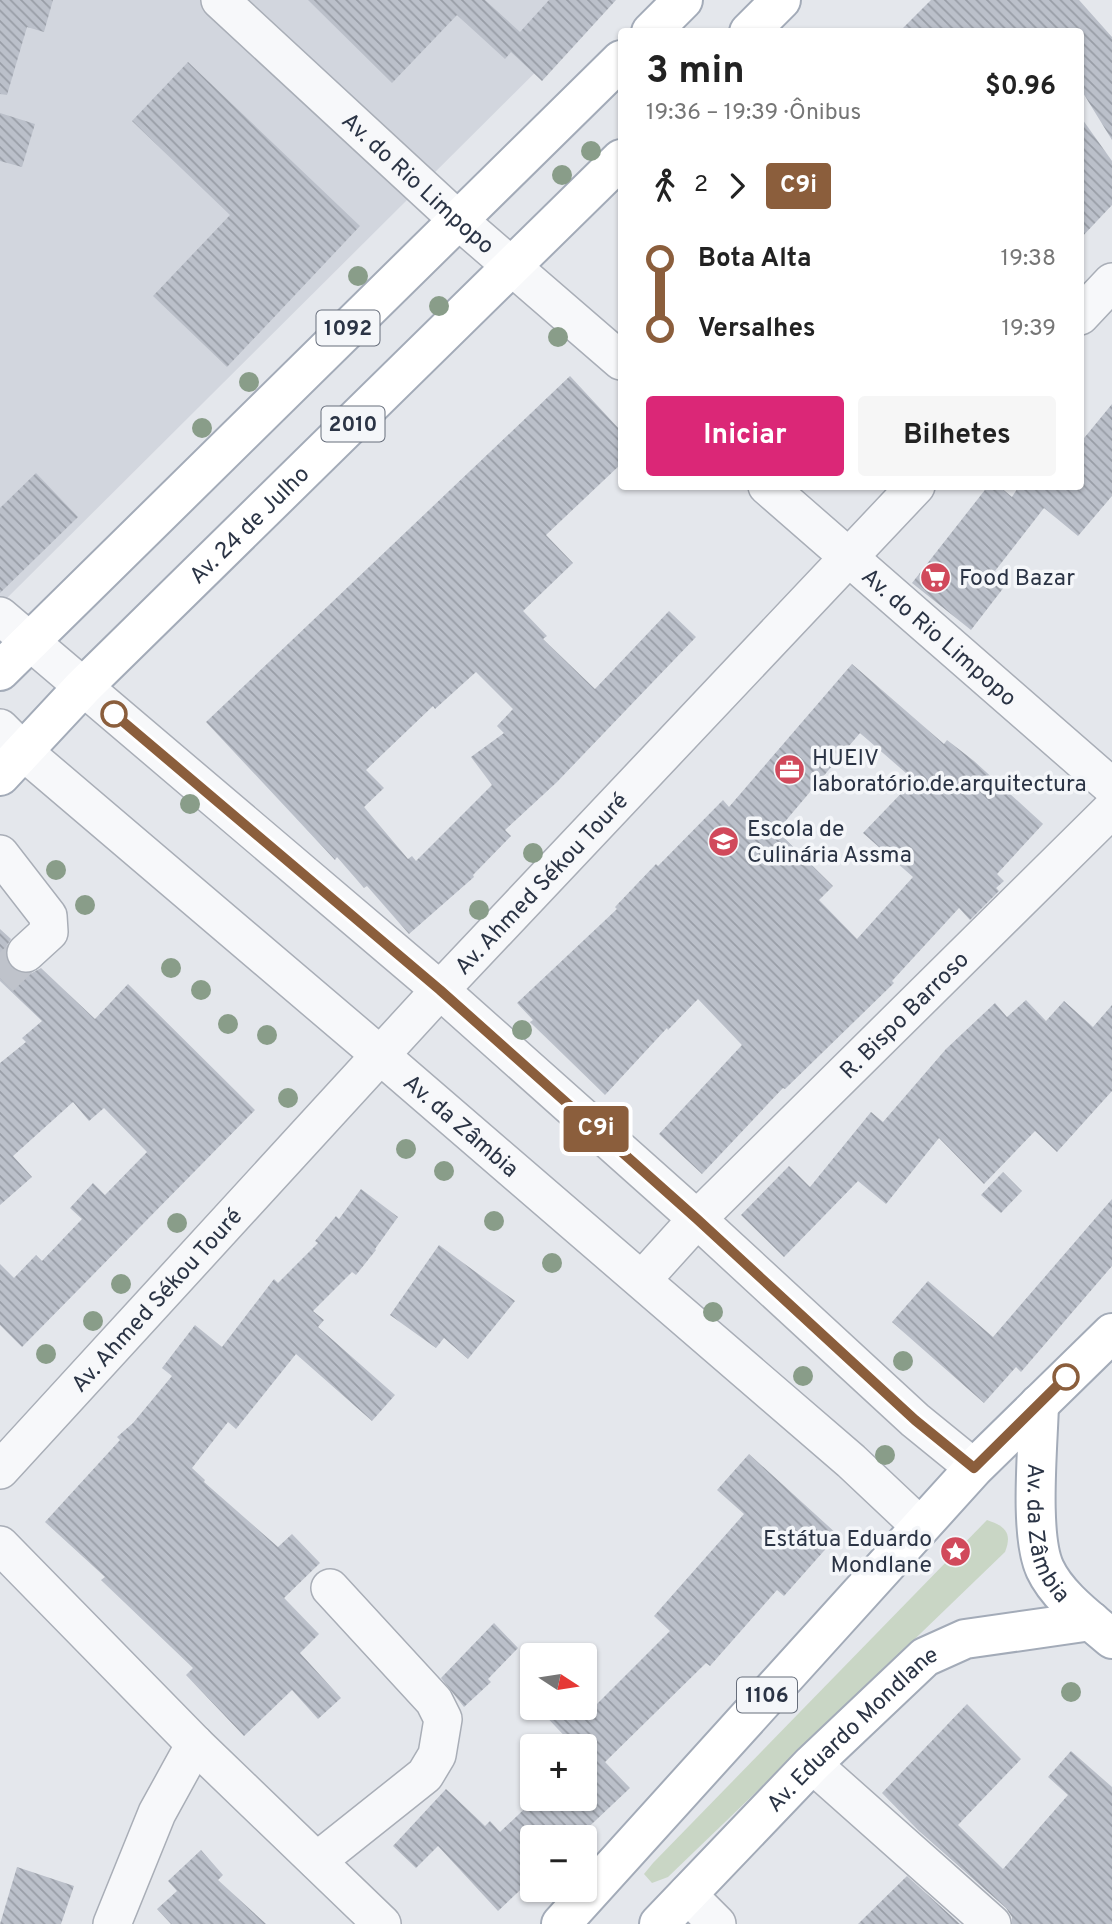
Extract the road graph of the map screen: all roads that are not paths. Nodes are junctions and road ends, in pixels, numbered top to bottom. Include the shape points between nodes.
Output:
1 (220, 0) edge
2 (683, 0) edge
3 (780, 0) edge
4 (655, 28) edge
5 (753, 28) edge
6 (618, 64) edge
7 (618, 162) edge
8 (458, 220) junction
9 (513, 267) junction
10 (1112, 282) edge
11 (1084, 312) edge
12 (618, 358) edge
13 (771, 490) edge
14 (912, 490) edge
15 (849, 557) junction
16 (0, 616) edge
17 (31, 641) junction
18 (0, 671) edge
19 (95, 697) junction
20 (8, 752) edge
21 (1112, 787) edge
22 (1112, 809) edge
23 (0, 854) edge
24 (26, 953) tunnel mouth
25 (440, 990) junction
26 (380, 1055) junction
27 (697, 1219) junction
28 (642, 1280) junction
29 (1112, 1333) edge
30 (1039, 1404) junction
31 (974, 1468) junction
32 (0, 1470) edge
33 (920, 1526) junction
34 (0, 1545) edge
35 (330, 1588) dead end
36 (1102, 1630) edge
37 (195, 1744) junction
38 (812, 1764) junction
39 (317, 1861) junction
40 (687, 1894) junction
41 (122, 1918) edge
42 (382, 1924) edge
43 (561, 1924) edge
44 (659, 1924) edge
45 (717, 1924) edge
46 (992, 1924) edge

1 - 8 street, Av. do Rio Limpopo
2 - 4 main road
3 - 5 main road
6 - 8 main road, 1092
7 - 9 main road, Av. 24 de Julho / 2010
8 - 9 street, Av. do Rio Limpopo
8 - 17 main road, 1092
9 - 12 street, Av. do Rio Limpopo
9 - 19 main road, Av. 24 de Julho / 2010
10 - 11 street
13 - 15 street, Av. do Rio Limpopo
14 - 15 street, Av. Ahmed Sékou Touré
15 - 21 street, Av. do Rio Limpopo
15 - 25 street, Av. Ahmed Sékou Touré
16 - 17 street
17 - 18 main road
17 - 19 street
19 - 20 main road, Av. 24 de Julho
19 - 25 street
20 - 26 street, Av. da Zâmbia
22 - 27 street, R. Bispo Barroso
23 - 24 street via 48,916 49,932
25 - 26 street, Av. Ahmed Sékou Touré
25 - 27 street
26 - 28 street, Av. da Zâmbia
26 - 32 street, Av. Ahmed Sékou Touré
27 - 28 street, R. Bispo Barroso
27 - 31 street via 915,1420
28 - 33 street, Av. da Zâmbia
29 - 30 main road, 1106
30 - 31 main road, 1106
30 - 36 main road, Av. da Zâmbia via 1036,1503 1045,1569
31 - 33 main road, 1106
33 - 43 main road, 1106
34 - 37 street
35 - 39 street via 434,1700 443,1719 437,1755 425,1775
36 - 38 main road, Av. Eduardo Mondlane via 965,1639 925,1657
37 - 39 street
37 - 41 street via 157,1813
38 - 40 main road, Av. Eduardo Mondlane
38 - 46 street
39 - 42 street
40 - 44 main road, Av. Eduardo Mondlane
40 - 45 street

